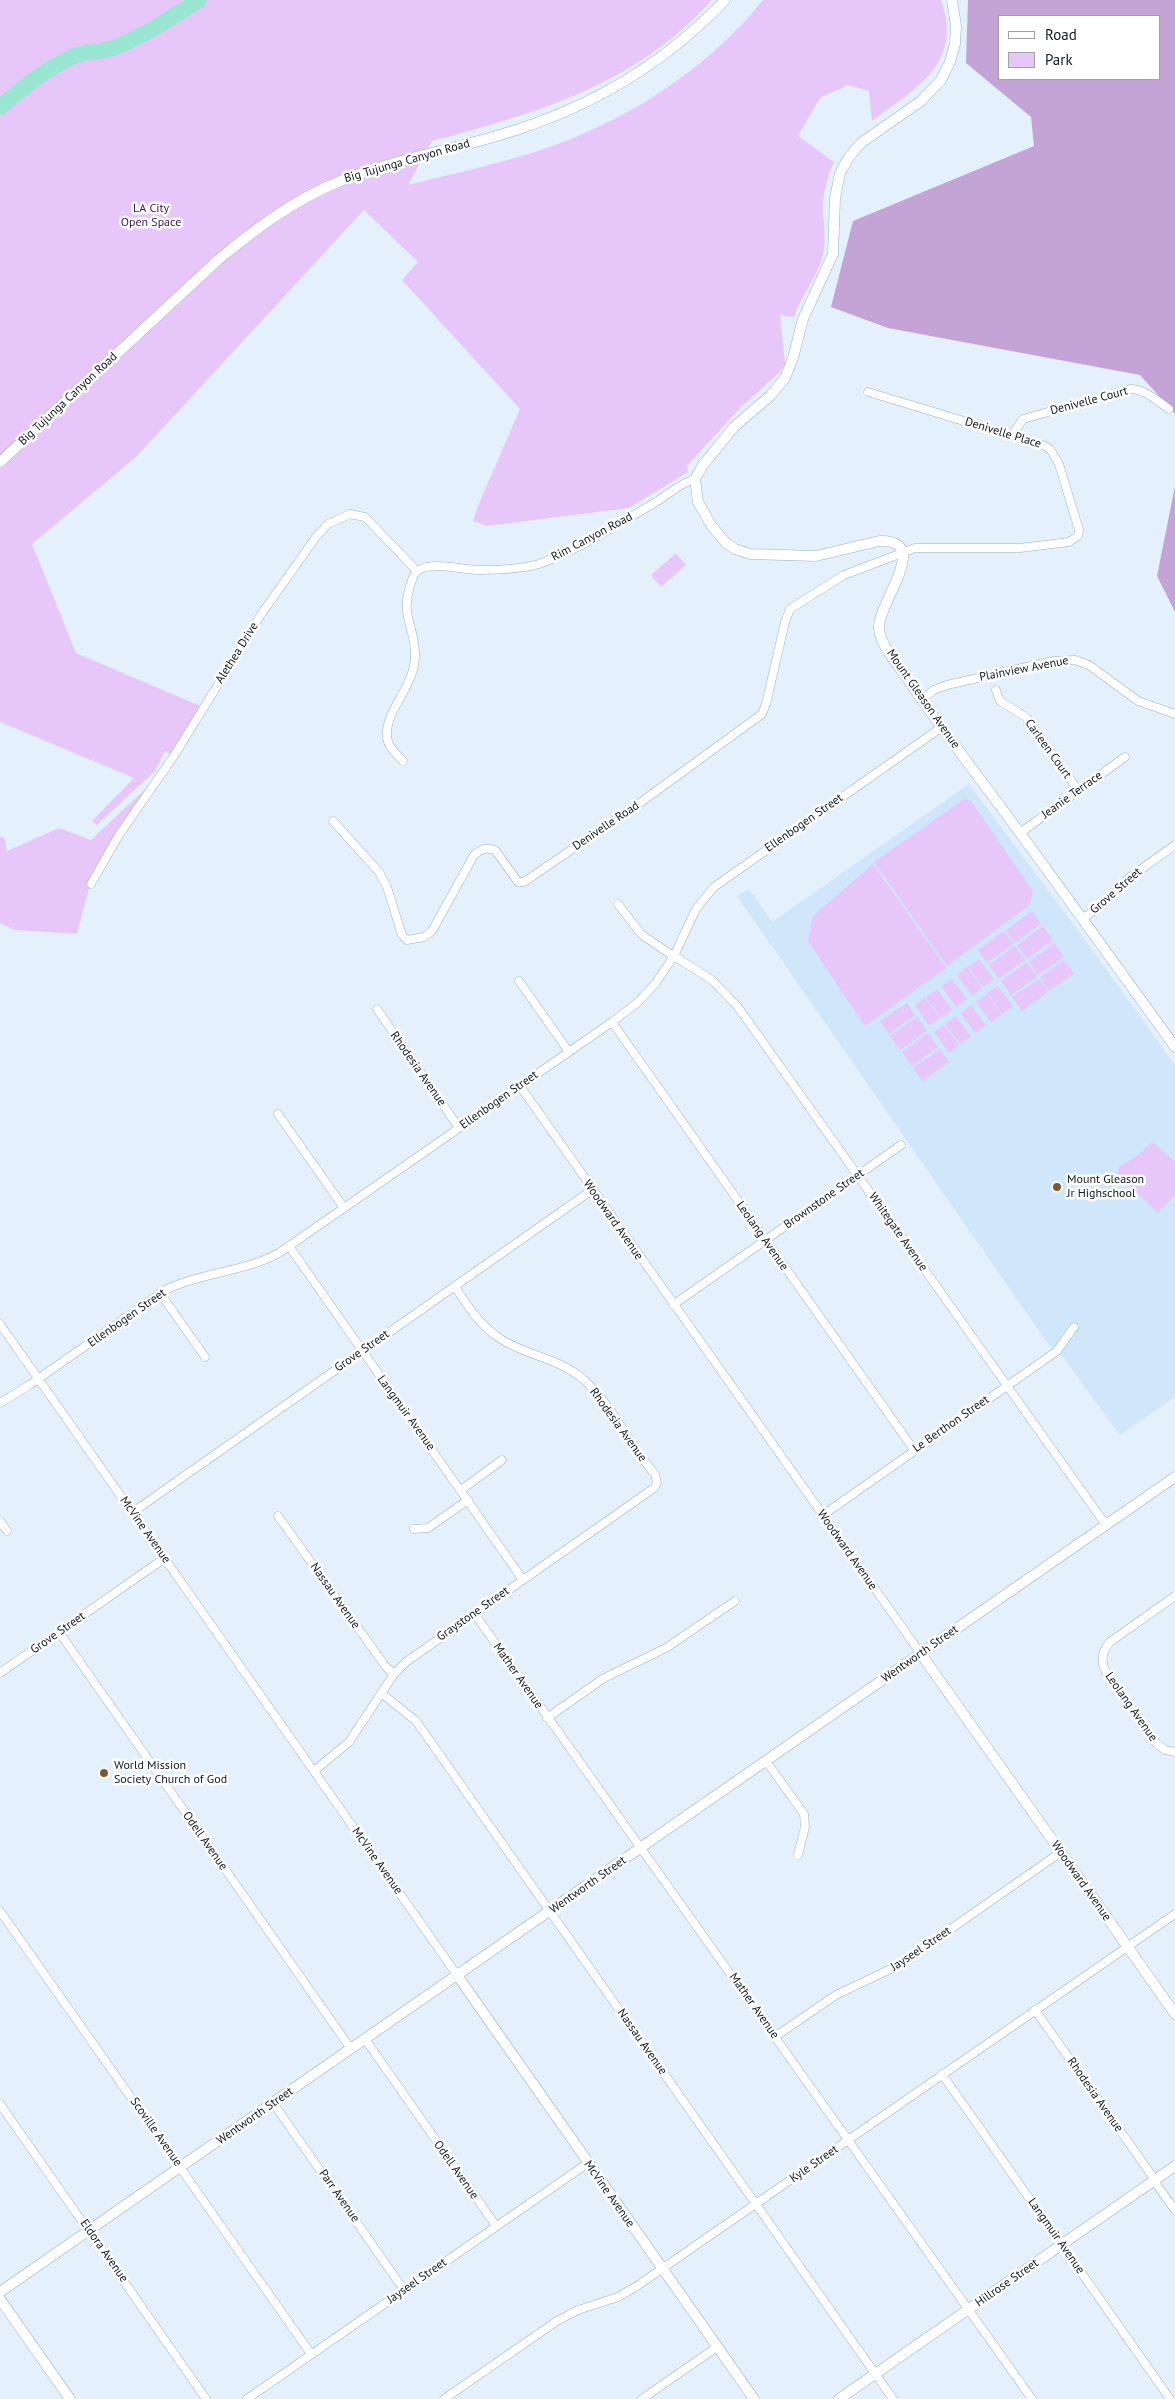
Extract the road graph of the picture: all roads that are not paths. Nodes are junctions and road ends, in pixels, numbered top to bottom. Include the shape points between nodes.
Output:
1 (725, 0) edge
2 (952, 0) edge
3 (868, 392) dead end
4 (1169, 409) dead end
5 (1012, 435) junction
6 (0, 462) edge
7 (695, 479) junction
8 (902, 552) junction
9 (417, 571) junction
10 (996, 690) dead end
11 (922, 699) junction
12 (1175, 714) edge
13 (942, 727) junction
14 (1125, 757) dead end
15 (403, 761) dead end
16 (1078, 790) junction
17 (333, 820) dead end
18 (1020, 833) junction
19 (1175, 846) edge
20 (91, 884) dead end
21 (618, 904) dead end
22 (1082, 919) junction
23 (673, 956) junction
24 (519, 981) dead end
25 (377, 1009) dead end
26 (612, 1022) junction
27 (1175, 1047) edge
28 (568, 1052) junction
29 (520, 1086) junction
30 (278, 1114) dead end
31 (459, 1128) junction
32 (901, 1145) dead end
33 (858, 1175) junction
34 (592, 1190) junction
35 (344, 1208) junction
36 (765, 1240) junction
37 (289, 1246) junction
38 (455, 1286) junction
39 (160, 1293) junction
40 (673, 1305) junction
41 (0, 1324) edge
42 (1074, 1327) dead end
43 (362, 1352) junction
44 (205, 1357) dead end
45 (39, 1379) junction
46 (1007, 1386) junction
47 (0, 1403) edge
48 (914, 1450) junction
49 (502, 1460) dead end
50 (1175, 1477) edge
51 (657, 1483) joint
52 (461, 1490) junction
53 (468, 1500) junction
54 (132, 1512) junction
55 (822, 1515) junction
56 (278, 1516) dead end
57 (0, 1521) edge
58 (1106, 1525) junction
59 (414, 1529) dead end
60 (7, 1531) dead end
61 (165, 1558) junction
62 (523, 1580) junction
63 (1175, 1596) edge
64 (735, 1601) dead end
65 (474, 1614) junction
66 (59, 1632) junction
67 (921, 1654) junction
68 (0, 1673) edge
69 (394, 1674) junction
70 (381, 1693) junction
71 (547, 1718) junction
72 (1173, 1752) edge
73 (766, 1761) junction
74 (314, 1771) junction
75 (641, 1847) junction
76 (1061, 1852) junction
77 (798, 1855) dead end
78 (0, 1910) edge
79 (550, 1911) junction
80 (1175, 1914) edge
81 (1127, 1946) junction
82 (457, 1975) junction
83 (1035, 2010) junction
84 (1175, 2014) edge
85 (776, 2036) junction
86 (365, 2039) junction
87 (351, 2049) junction
88 (942, 2074) junction
89 (273, 2103) junction
90 (0, 2104) edge
91 (848, 2140) junction
92 (588, 2163) junction
93 (1175, 2166) edge
94 (181, 2168) junction
95 (1154, 2180) junction
96 (756, 2204) junction
97 (1175, 2210) edge
98 (496, 2226) junction
99 (90, 2231) junction
100 (1062, 2245) junction
101 (662, 2269) junction
102 (404, 2290) junction
103 (0, 2292) edge
104 (0, 2299) edge
105 (968, 2309) junction
106 (717, 2347) junction
107 (311, 2354) junction
108 (875, 2374) junction
109 (70, 2399) edge
110 (206, 2399) edge
111 (247, 2399) edge
112 (444, 2399) edge
113 (642, 2399) edge
114 (754, 2399) edge
115 (839, 2399) edge
116 (893, 2399) edge
117 (1032, 2399) edge
118 (1170, 2399) edge

1 - 6 street, Big Tujunga Canyon Road via 648,68 596,98 518,130 337,182 296,204 218,260
2 - 7 street via 955,44 941,80 920,101 862,143 840,173 835,198 833,254 802,320 786,378 734,426
3 - 5 street, Denivelle Place
4 - 5 street, Denivelle Court via 1146,393 1130,389 1023,419
5 - 8 street, Denivelle Place via 1043,445 1054,455 1078,536 1069,542 1020,548 923,548
7 - 8 street via 698,502 710,525 726,543 742,551 770,556 816,556 888,541
7 - 9 street, Rim Canyon Road via 538,564 479,570 431,566
8 - 11 street, Mount Gleason Avenue via 902,570 883,610 879,631 884,645
8 - 17 street, Denivelle Road via 844,575 790,609 762,714 524,882 512,877 496,850 480,850 432,931 424,937 408,940 402,935 379,872
9 - 15 street via 406,600 415,651 414,666 388,722 386,734 390,748
9 - 20 street, Alethea Drive via 365,517 350,514 328,524 262,613
10 - 16 street, Carleen Court via 1000,700 1026,717
11 - 12 street, Plainview Avenue via 947,685 1052,661 1075,660 1138,700
11 - 13 street, Mount Gleason Avenue
13 - 18 street, Mount Gleason Avenue
13 - 23 street, Ellenbogen Street via 714,887 696,909
14 - 16 street, Jeanie Terrace
16 - 18 street, Jeanie Terrace
18 - 22 street, Mount Gleason Avenue
19 - 22 street, Grove Street via 1130,877
21 - 23 street, Whitegate Avenue via 640,934
22 - 27 street, Mount Gleason Avenue
23 - 26 street, Ellenbogen Street via 648,993
23 - 33 street, Whitegate Avenue via 712,980 738,1008
24 - 28 street
25 - 31 street, Rhodesia Avenue
26 - 28 street, Ellenbogen Street
26 - 36 street, Leolang Avenue
28 - 29 street, Ellenbogen Street
29 - 31 street, Ellenbogen Street
29 - 34 street, Woodward Avenue
30 - 35 street
31 - 35 street, Ellenbogen Street
32 - 33 street, Brownstone Street
33 - 36 street, Brownstone Street
33 - 46 street, Whitegate Avenue
34 - 38 street, Grove Street
34 - 40 street, Woodward Avenue
35 - 37 street, Ellenbogen Street
36 - 40 street, Brownstone Street
36 - 48 street, Leolang Avenue
37 - 39 street, Ellenbogen Street via 256,1263 187,1281
37 - 43 street, Langmuir Avenue
38 - 43 street, Grove Street
38 - 51 street, Rhodesia Avenue via 474,1314 499,1338 569,1369 583,1379 600,1397 655,1474
39 - 44 street
39 - 45 street, Ellenbogen Street
40 - 55 street, Woodward Avenue
41 - 45 street, McVine Avenue
42 - 46 street, Le Berthon Street via 1058,1351
43 - 52 street, Langmuir Avenue
43 - 54 street, Grove Street
45 - 47 street, Ellenbogen Street
45 - 54 street, McVine Avenue
46 - 48 street, Le Berthon Street
46 - 58 street, Whitegate Avenue
48 - 55 street, Le Berthon Street
49 - 52 street
50 - 58 street, Wentworth Street
51 - 62 street, Graystone Street
52 - 53 street, Langmuir Avenue
53 - 59 street via 428,1528
53 - 62 street, Langmuir Avenue
54 - 61 street, McVine Avenue
55 - 67 street, Woodward Avenue
56 - 69 street, Nassau Avenue
57 - 60 street
58 - 67 street, Wentworth Street
61 - 66 street, Grove Street
61 - 74 street, McVine Avenue
62 - 65 street, Graystone Street
63 - 72 street, Leolang Avenue via 1110,1642 1102,1662 1156,1743
64 - 71 street via 666,1648 604,1678
65 - 69 street, Graystone Street via 413,1656
65 - 71 street, Mather Avenue
66 - 68 street, Grove Street
66 - 87 street, Odell Avenue
67 - 73 street, Wentworth Street
67 - 76 street, Woodward Avenue
69 - 70 street, Graystone Street
70 - 74 street, Graystone Street via 349,1742
70 - 79 street, Nassau Avenue via 416,1721
71 - 75 street, Mather Avenue
73 - 75 street, Wentworth Street
73 - 77 street via 804,1814 805,1827
74 - 82 street, McVine Avenue
75 - 79 street, Wentworth Street
75 - 85 street, Mather Avenue
76 - 81 street, Woodward Avenue
76 - 85 street, Jayseel Street via 895,1968 836,1995
78 - 94 street, Scoville Avenue
79 - 82 street, Wentworth Street
79 - 96 street, Nassau Avenue
80 - 81 street, Kyle Street
81 - 83 street, Kyle Street
81 - 84 street, Woodward Avenue
82 - 86 street, Wentworth Street
82 - 92 street, McVine Avenue
83 - 88 street, Kyle Street
83 - 95 street, Rhodesia Avenue
85 - 91 street, Mather Avenue
86 - 87 street, Wentworth Street
86 - 98 street, Odell Avenue
87 - 89 street, Wentworth Street
88 - 91 street, Kyle Street
88 - 100 street, Langmuir Avenue
89 - 94 street, Wentworth Street
89 - 102 street, Parr Avenue
90 - 99 street, Eldora Avenue
91 - 96 street, Kyle Street
91 - 105 street, Mather Avenue
92 - 98 street, Jayseel Street
92 - 101 street, McVine Avenue
93 - 95 street, Hillrose Street
94 - 99 street, Wentworth Street
94 - 107 street, Scoville Avenue
95 - 97 street, Rhodesia Avenue
95 - 100 street, Hillrose Street
96 - 101 street, Kyle Street
96 - 108 street, Nassau Avenue
98 - 102 street, Jayseel Street
99 - 103 street, Wentworth Street
99 - 110 street, Eldora Avenue
100 - 105 street, Hillrose Street
100 - 118 street, Langmuir Avenue
101 - 106 street, McVine Avenue
101 - 112 street, Kyle Street via 618,2296 556,2320
102 - 107 street, Jayseel Street
104 - 109 street
105 - 108 street, Hillrose Street
105 - 117 street, Mather Avenue
106 - 113 street
106 - 114 street, McVine Avenue
107 - 111 street, Jayseel Street
108 - 115 street, Hillrose Street
108 - 116 street, Nassau Avenue

